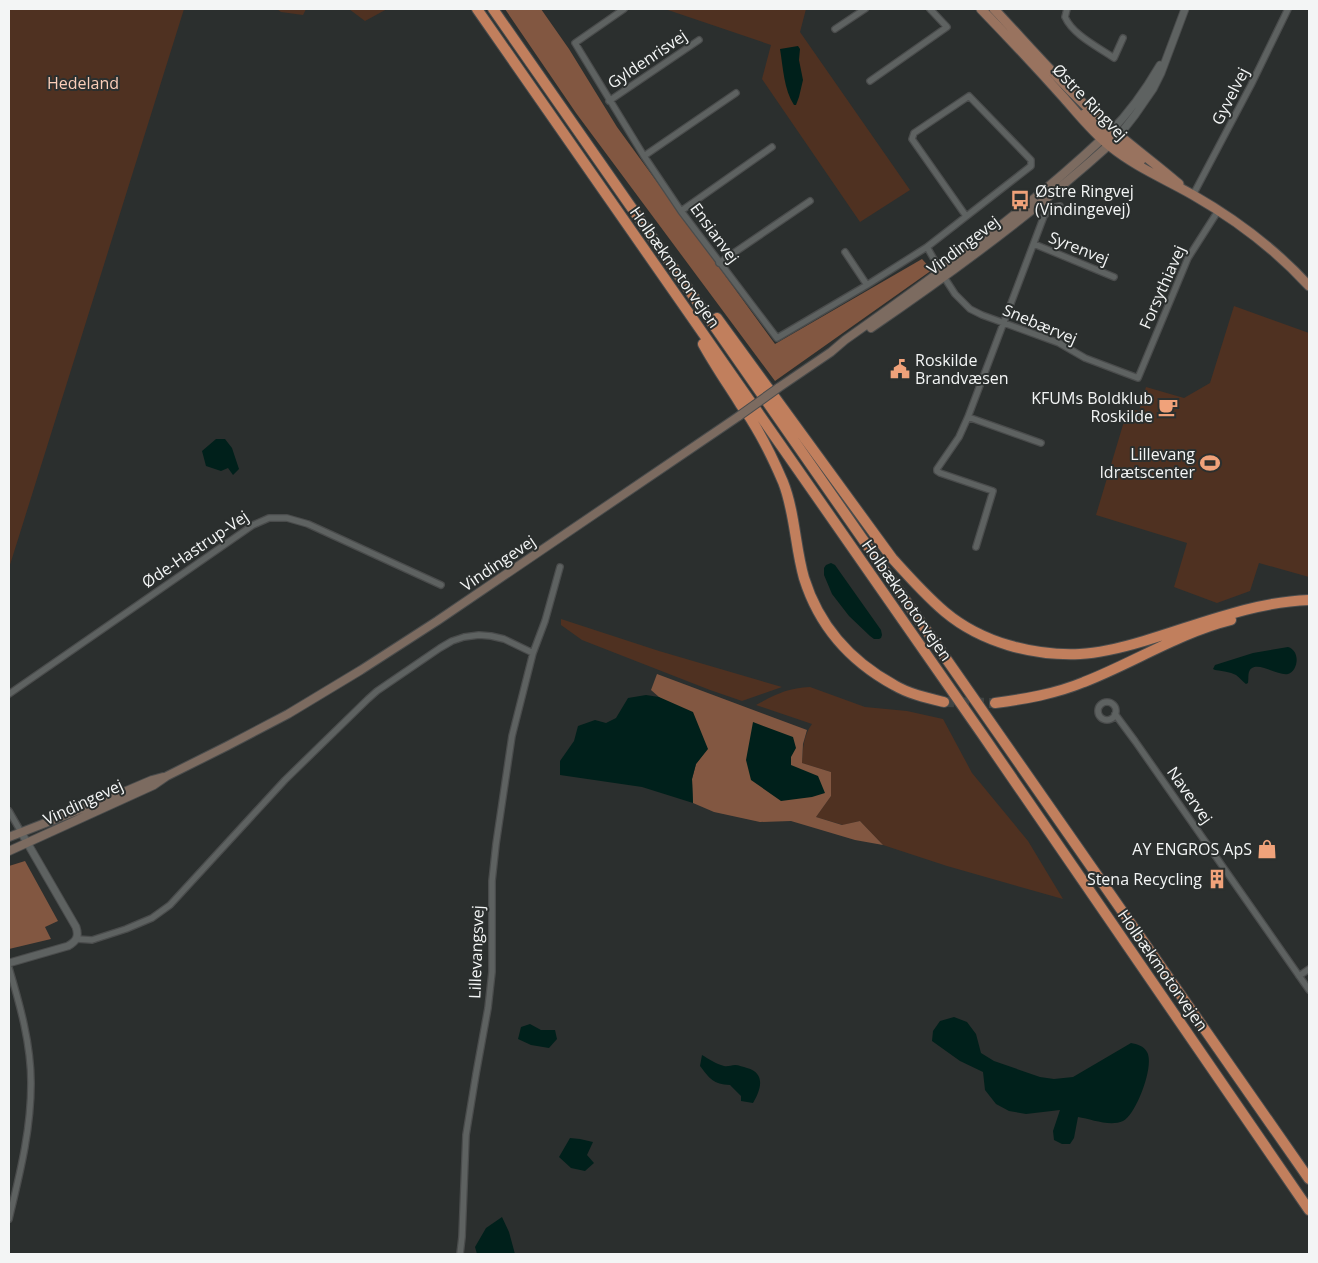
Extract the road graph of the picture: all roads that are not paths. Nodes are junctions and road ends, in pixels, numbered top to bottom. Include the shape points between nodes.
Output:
1 (477, 9) edge
2 (493, 9) edge
3 (624, 9) edge
4 (865, 9) edge
5 (930, 9) edge
6 (981, 9) edge
7 (994, 9) edge
8 (1068, 9) edge
9 (1185, 9) edge
10 (1288, 9) edge
11 (835, 29) dead end
12 (1123, 38) dead end
13 (699, 40) dead end
14 (870, 81) dead end
15 (736, 93) dead end
16 (609, 101) junction
17 (1111, 137) junction
18 (772, 147) dead end
19 (644, 156) junction
20 (1193, 195) junction
21 (810, 201) dead end
22 (1060, 206) dead end
23 (682, 211) junction
24 (1218, 211) junction
25 (966, 216) junction
26 (1034, 244) junction
27 (926, 247) junction
28 (845, 252) dead end
29 (666, 256) junction
30 (720, 263) junction
31 (942, 274) junction
32 (1114, 277) dead end
33 (867, 285) junction
34 (1309, 286) edge
35 (679, 299) junction
36 (1003, 323) junction
37 (1138, 378) joint
38 (968, 417) junction
39 (1041, 443) dead end
40 (976, 547) dead end
41 (560, 566) dead end
42 (441, 585) dead end
43 (1309, 600) edge
44 (1309, 606) edge
45 (534, 653) junction
46 (9, 694) edge
47 (944, 702) tunnel mouth
48 (995, 703) tunnel mouth
49 (1115, 714) dead end
50 (167, 776) junction
51 (9, 811) edge
52 (21, 832) junction
53 (9, 837) edge
54 (28, 843) junction
55 (9, 851) edge
56 (77, 939) junction
57 (9, 963) edge
58 (9, 968) edge
59 (1309, 968) edge
60 (1299, 976) junction
61 (1309, 990) edge
62 (1309, 1179) edge
63 (11, 1199) edge
64 (1309, 1210) edge
65 (9, 1218) edge
66 (460, 1254) edge

1 - 35 highway, Holbækmotorvejen
2 - 29 highway, Holbækmotorvejen
3 - 16 street, Ensianvej via 575,43
4 - 11 street
5 - 14 street via 946,27
6 - 17 main road, Østre Ringvej via 1090,128
7 - 17 main road, Østre Ringvej
8 - 12 street via 1065,17 1068,24 1114,58
9 - 17 street, Vindingevej via 1168,52
10 - 20 street, Gyvelvej via 1252,85
13 - 16 street, Gyldenrisvej
15 - 19 street
16 - 19 street, Ensianvej
17 - 20 main road, Østre Ringvej
17 - 20 main road, Østre Ringvej via 1153,174
17 - 31 main road, Vindingevej
18 - 23 street
19 - 23 street, Ensianvej
20 - 24 main road, Østre Ringvej
21 - 30 street
22 - 26 street via 1051,208 1044,216
23 - 30 street, Ensianvej
24 - 34 main road, Østre Ringvej via 1264,244
24 - 37 street, Forsythiavej via 1186,260
25 - 25 street, Ensianvej via 1031,166 1031,160 969,96 912,136
25 - 27 street, Ensianvej
26 - 32 street, Syrenvej
26 - 36 street
27 - 31 street, Snebærvej
27 - 33 street, Ensianvej
28 - 33 street
29 - 43 highway via 705,302 892,558 946,613 969,629 1023,650 1081,654 1106,651 1264,605
29 - 62 highway, Holbækmotorvejen
30 - 33 street, Ensianvej via 777,338
31 - 36 street, Snebærvej via 970,309
31 - 50 main road, Vindingevej, bridge via 848,344 778,388 437,621 288,714
35 - 47 highway via 772,457 786,489 804,577 826,627 846,651 869,670 895,686
35 - 64 highway, Holbækmotorvejen
36 - 37 street, Snebærvej via 1059,343 1085,358
36 - 38 street
38 - 39 street
38 - 40 street via 937,471 993,490
41 - 45 street, Lillevangsvej
42 - 46 street, Øde-Hastrup-Vej via 308,524 287,518 269,518 253,525
44 - 48 highway via 1261,612 1224,622 1063,690
45 - 56 street via 504,639 479,635 464,637 440,648 368,699 286,780 170,904 152,918 126,929 92,940
45 - 66 street, Lillevangsvej via 512,736 496,844 492,881 492,972 466,1135
49 - 60 street, Navervej
50 - 52 main road, Vindingevej
50 - 54 main road, Vindingevej
51 - 52 street
52 - 53 main road, Vindingevej
52 - 54 street
54 - 55 main road, Vindingevej
54 - 56 street via 76,927
56 - 57 street via 68,946
58 - 63 street via 25,1027 31,1083 23,1160
59 - 60 street
60 - 61 street, Navervej
63 - 65 street

